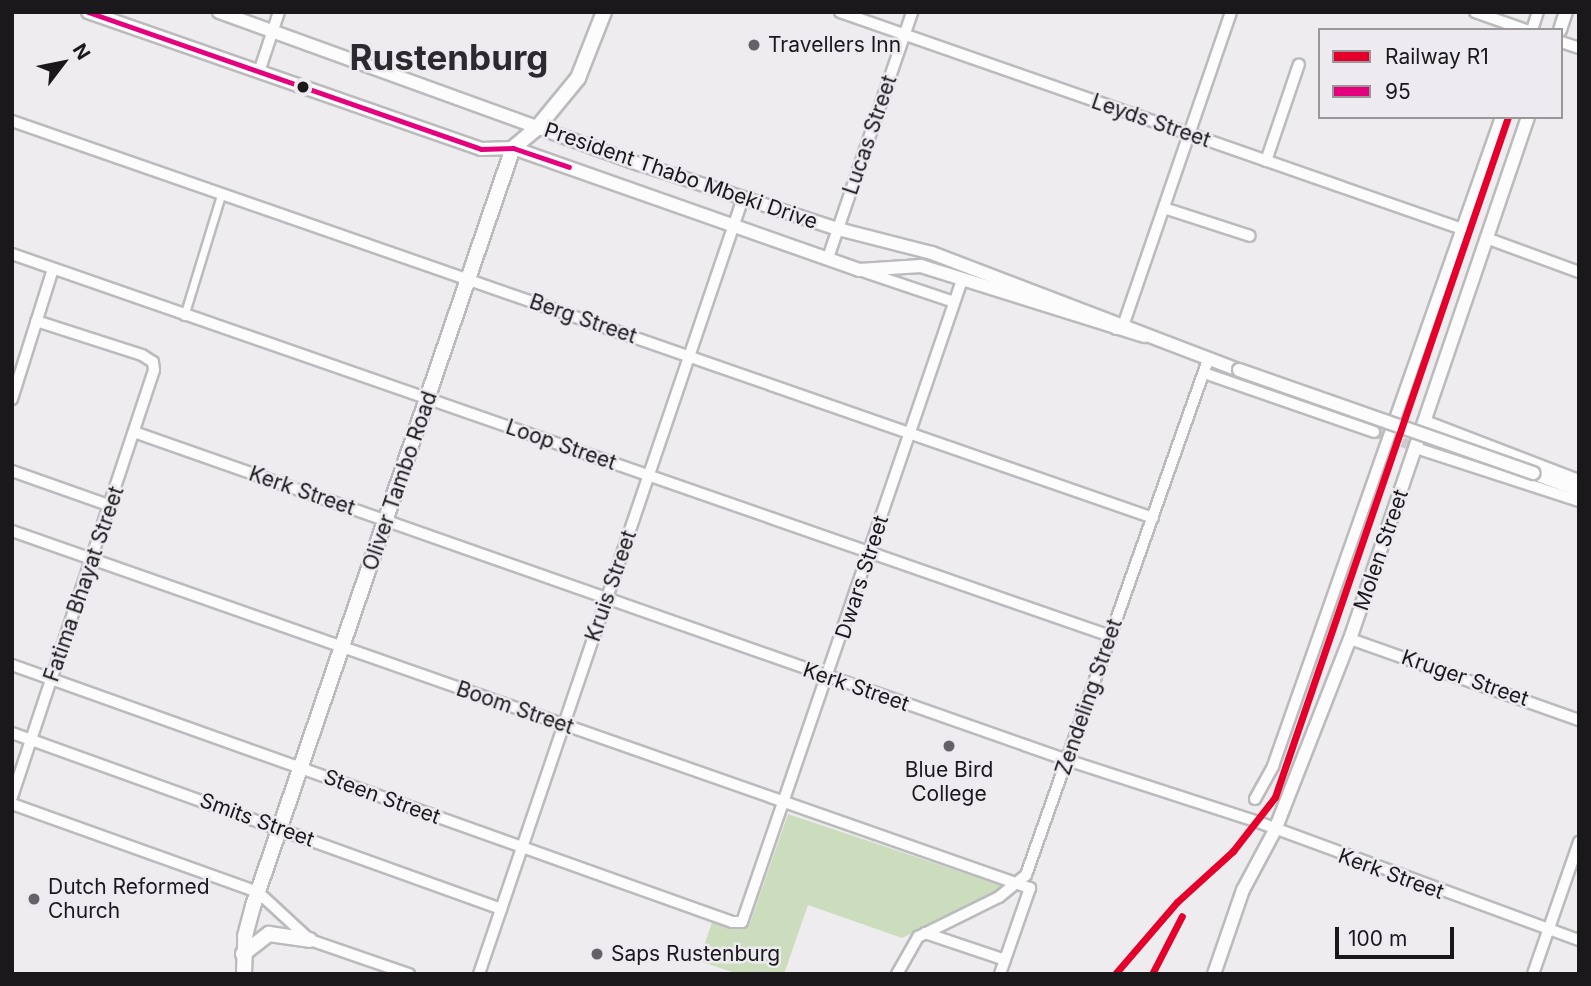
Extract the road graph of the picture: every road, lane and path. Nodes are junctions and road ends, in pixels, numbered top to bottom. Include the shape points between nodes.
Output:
1 (88, 12) edge
2 (219, 12) edge
3 (279, 12) edge
4 (604, 12) edge
5 (840, 12) edge
6 (912, 12) edge
7 (1231, 12) edge
8 (1475, 12) edge
9 (1520, 28) edge
10 (273, 31) junction
11 (905, 34) junction
12 (1299, 64) dead end
13 (259, 72) junction
14 (1500, 119) edge
15 (1527, 119) edge
16 (12, 121) edge
17 (539, 128) junction
18 (1188, 135) junction
19 (513, 148) junction
20 (1266, 161) junction
21 (221, 195) junction
22 (743, 198) junction
23 (1164, 208) junction
24 (733, 224) junction
25 (838, 229) junction
26 (1462, 229) junction
27 (1250, 236) dead end
28 (1486, 238) junction
29 (12, 254) edge
30 (828, 258) junction
31 (53, 269) junction
32 (859, 270) junction
33 (1579, 272) edge
34 (962, 280) junction
35 (469, 281) junction
36 (954, 302) junction
37 (184, 316) junction
38 (36, 321) junction
39 (1119, 326) junction
40 (689, 355) junction
41 (1206, 367) junction
42 (13, 394) edge
43 (429, 398) junction
44 (1425, 421) junction
45 (134, 432) junction
46 (1374, 432) tunnel mouth
47 (909, 434) junction
48 (1422, 450) tunnel mouth
49 (12, 471) edge
50 (649, 475) junction
51 (1579, 480) edge
52 (1579, 490) edge
53 (1579, 501) edge
54 (111, 506) junction
55 (1153, 518) junction
56 (386, 521) junction
57 (12, 531) edge
58 (870, 553) junction
59 (94, 559) junction
60 (607, 600) junction
61 (1110, 636) junction
62 (1350, 639) junction
63 (344, 649) junction
64 (12, 665) edge
65 (828, 678) junction
66 (53, 680) junction
67 (1579, 720) edge
68 (562, 724) junction
69 (12, 733) edge
70 (31, 740) junction
71 (1067, 760) junction
72 (303, 769) junction
73 (12, 797) edge
74 (1255, 799) dead end
75 (12, 804) edge
76 (786, 804) junction
77 (282, 829) junction
78 (1275, 830) junction
79 (1579, 842) edge
80 (521, 846) junction
81 (1018, 884) junction
82 (258, 892) junction
83 (501, 909) junction
84 (748, 914) joint
85 (1548, 931) junction
86 (925, 933) junction
87 (310, 940) junction
88 (1579, 940) edge
89 (243, 954) junction
90 (1005, 960) junction
91 (244, 974) edge
92 (409, 974) edge
93 (480, 974) edge
94 (897, 974) edge
95 (1000, 974) edge
96 (1214, 974) edge
97 (1533, 974) edge

1 - 13 street, President Thabo Mbeki Drive
2 - 10 street, President Thabo Mbeki Drive
3 - 10 street
4 - 17 main road via 578,78
5 - 11 street, Leyds Street
6 - 11 street, Lucas Street
7 - 18 street
8 - 9 street
10 - 13 street
10 - 17 street, President Thabo Mbeki Drive via 500,110
11 - 18 street, Leyds Street
11 - 25 street, Lucas Street
12 - 20 street
13 - 19 street, President Thabo Mbeki Drive via 481,149
14 - 26 street, Molen Street
15 - 28 street, Molen Street
16 - 21 street, Berg Street
17 - 19 main road
17 - 22 street, President Thabo Mbeki Drive
18 - 20 street, Leyds Street
18 - 23 street
19 - 24 street, President Thabo Mbeki Drive
19 - 35 main road, Oliver Tambo Road
20 - 26 street, Leyds Street
21 - 35 street, Berg Street
21 - 37 street
22 - 24 street, Kruis Street
22 - 25 street, President Thabo Mbeki Drive
23 - 27 street
23 - 39 street
24 - 30 street, President Thabo Mbeki Drive
24 - 40 street, Kruis Street
25 - 30 street, Lucas Street
25 - 39 street, President Thabo Mbeki Drive via 932,253
26 - 74 street, Molen Street via 1273,766
28 - 33 street
28 - 44 street, Molen Street
29 - 31 street, Loop Street
30 - 32 street, President Thabo Mbeki Drive
31 - 37 street, Loop Street
31 - 38 street
32 - 34 street, President Thabo Mbeki Drive via 921,266
32 - 36 street
34 - 36 street, Dwars Street
34 - 39 street, President Thabo Mbeki Drive
35 - 40 street, Berg Street
35 - 43 main road, Oliver Tambo Road
36 - 47 street, Dwars Street
37 - 43 street, Loop Street
38 - 42 street
38 - 45 street, Fatima Bhayat Street via 147,357 154,370
39 - 41 street, President Thabo Mbeki Drive
40 - 47 street, Berg Street
40 - 50 street, Kruis Street
41 - 46 street
41 - 52 street, President Thabo Mbeki Drive, bridge via 1239,370
41 - 55 street, Zendeling Street
43 - 50 street, Loop Street
43 - 56 main road, Oliver Tambo Road
44 - 51 street
44 - 62 street, Molen Street
45 - 54 street, Fatima Bhayat Street
45 - 56 street, Kerk Street
47 - 55 street, Berg Street
47 - 58 street, Dwars Street
48 - 53 street
49 - 54 street
50 - 58 street, Loop Street
50 - 60 street, Kruis Street
54 - 59 street, Fatima Bhayat Street
55 - 61 street, Zendeling Street
56 - 60 street, Kerk Street
56 - 63 main road, Oliver Tambo Road
57 - 59 street, Boom Street
58 - 61 street, Loop Street
58 - 65 street, Dwars Street
59 - 63 street, Boom Street
59 - 66 street, Fatima Bhayat Street
60 - 65 street, Kerk Street
60 - 68 street, Kruis Street
61 - 71 street, Zendeling Street
62 - 67 street, Kruger Street
62 - 78 street, Molen Street
63 - 68 street, Boom Street
63 - 72 main road, Oliver Tambo Road
64 - 66 street, Steen Street
65 - 71 street, Kerk Street
65 - 76 street, Dwars Street
66 - 70 street, Fatima Bhayat Street
66 - 72 street, Steen Street
68 - 76 street, Boom Street
68 - 80 street, Kruis Street
69 - 70 street, Smits Street
70 - 73 street, Fatima Bhayat Street
70 - 77 street, Smits Street
71 - 78 street, Kerk Street
71 - 81 street, Zendeling Street via 1026,874
72 - 77 main road, Oliver Tambo Road
72 - 80 street, Steen Street
75 - 82 street
76 - 81 street, Boom Street
76 - 84 street, Dwars Street
77 - 82 main road, Oliver Tambo Road
77 - 83 street, Smits Street
78 - 85 street, Kerk Street
78 - 96 street, Molen Street via 1254,863
79 - 85 street
80 - 83 street, Kruis Street
80 - 84 street, Steen Street via 732,922 743,922
81 - 86 street
81 - 90 street via 1030,888
82 - 87 street
82 - 89 main road, Oliver Tambo Road
83 - 93 street, Kruis Street
85 - 88 street, Kerk Street
85 - 97 street
86 - 90 street
86 - 94 street via 909,946
87 - 89 main road via 269,934
87 - 92 street
89 - 91 main road, Oliver Tambo Road
90 - 95 street

